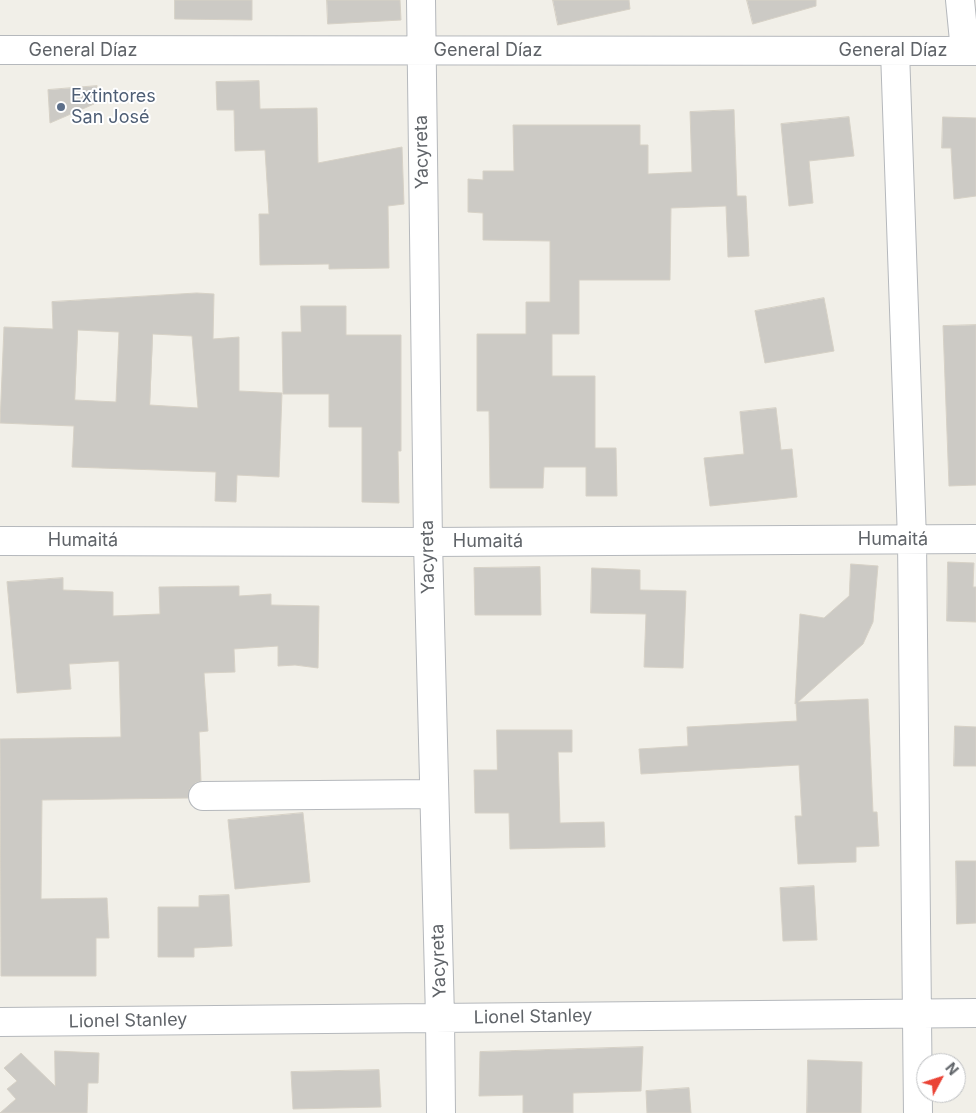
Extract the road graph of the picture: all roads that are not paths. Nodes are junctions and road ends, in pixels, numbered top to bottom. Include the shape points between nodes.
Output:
1 (421, 0) edge
2 (960, 0) edge
3 (0, 50) edge
4 (421, 51) junction
5 (971, 51) edge
6 (895, 52) junction
7 (976, 539) edge
8 (0, 540) edge
9 (912, 540) junction
10 (428, 542) junction
11 (434, 794) junction
12 (203, 796) dead end
13 (976, 1013) edge
14 (917, 1014) junction
15 (440, 1018) junction
16 (0, 1022) edge
17 (441, 1113) edge
18 (918, 1113) edge

1 - 4 street, Yacyreta
2 - 5 street
3 - 4 street, General Díaz
4 - 6 street, General Díaz
4 - 10 street, Yacyreta
5 - 6 street, General Díaz
6 - 9 street
7 - 9 street, Humaitá
8 - 10 street, Humaitá
9 - 10 street, Humaitá
9 - 14 street
10 - 11 street, Yacyreta
11 - 12 street
11 - 15 street, Yacyreta
13 - 14 street, Lionel Stanley
14 - 15 street, Lionel Stanley
14 - 18 street
15 - 16 street, Lionel Stanley
15 - 17 street, Yacyreta

